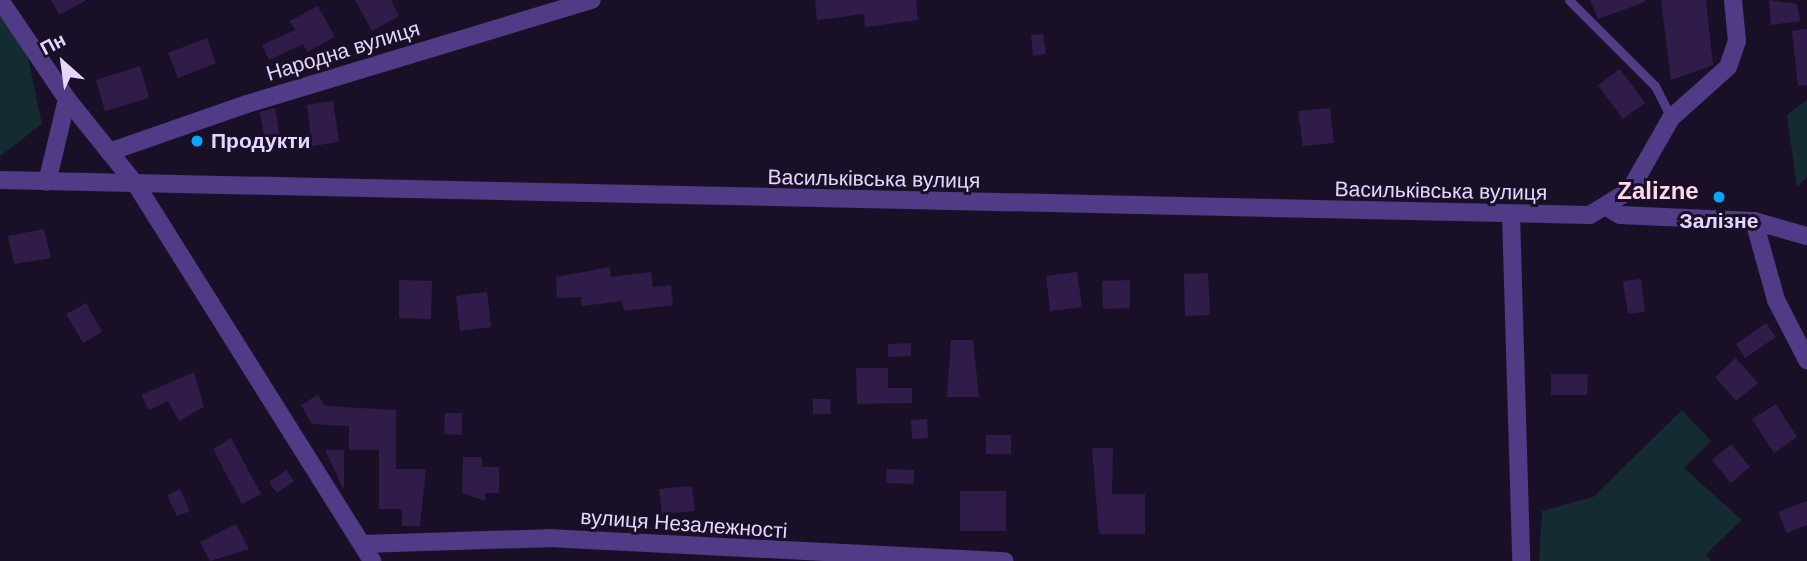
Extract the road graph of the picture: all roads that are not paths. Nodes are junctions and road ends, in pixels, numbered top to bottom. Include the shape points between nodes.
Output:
1 (0, 0) edge
2 (592, 0) edge
3 (1569, 0) edge
4 (1733, 0) edge
5 (68, 99) junction
6 (1671, 118) junction
7 (109, 152) junction
8 (0, 180) edge
9 (47, 182) junction
10 (136, 186) junction
11 (1608, 208) junction
12 (1511, 215) junction
13 (1755, 221) junction
14 (1807, 236) edge
15 (1807, 360) edge
16 (362, 544) junction
17 (372, 561) edge
18 (1004, 561) edge
19 (1521, 561) edge

1 - 5 street
2 - 7 street, Народна вулиця via 247,104
3 - 6 lane via 1655,86
4 - 6 street via 1737,41 1728,67
5 - 7 street
5 - 9 street
6 - 11 street via 1642,174
7 - 10 street
8 - 9 street, Васильківська вулиця
9 - 10 street, Васильківська вулиця
10 - 12 street, Васильківська вулиця
10 - 16 street
11 - 12 street, Васильківська вулиця via 1590,215
11 - 13 street via 1620,215
12 - 19 street
13 - 14 street
13 - 15 street via 1776,300
16 - 17 street
16 - 18 street, вулиця Незалежності via 548,538

